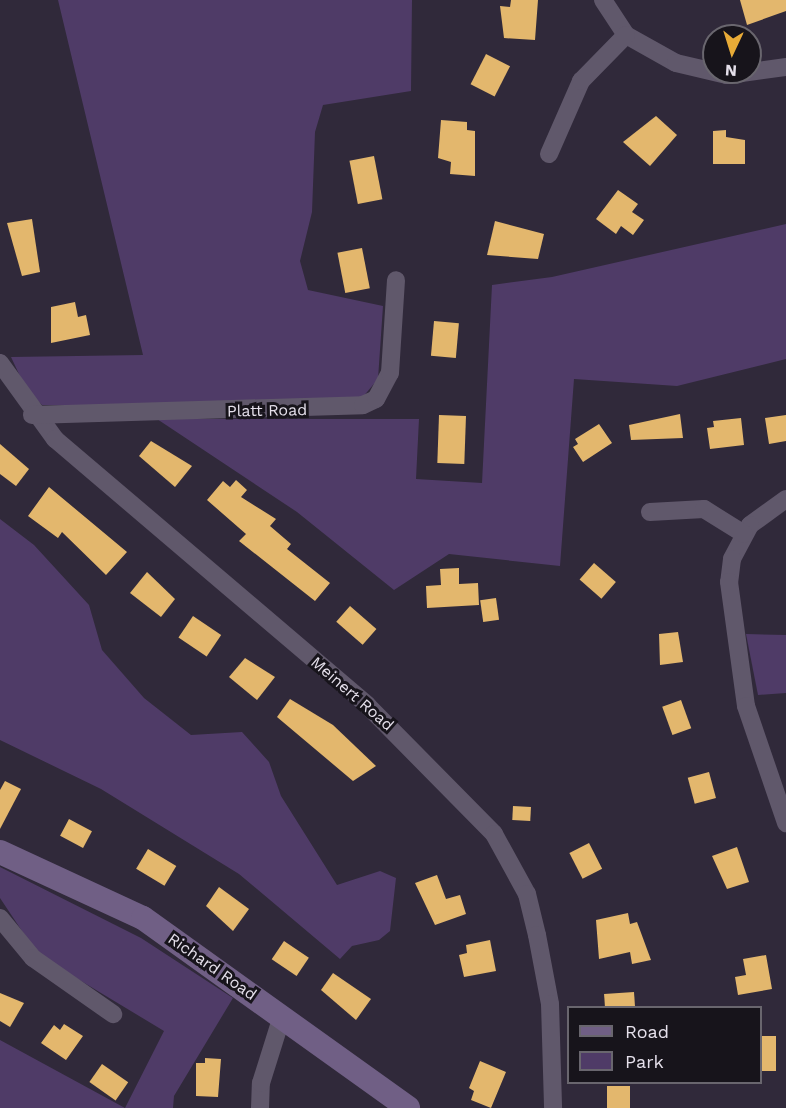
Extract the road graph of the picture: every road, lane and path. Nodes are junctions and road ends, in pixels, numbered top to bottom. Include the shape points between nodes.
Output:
1 (603, 0) edge
2 (626, 35) junction
3 (786, 68) edge
4 (549, 154) dead end
5 (396, 280) dead end
6 (0, 363) edge
7 (32, 415) junction
8 (786, 499) edge
9 (650, 512) dead end
10 (744, 534) junction
11 (786, 823) edge
12 (0, 852) edge
13 (0, 918) edge
14 (112, 1014) dead end
15 (282, 1016) junction
16 (260, 1108) edge
17 (408, 1108) edge
18 (553, 1108) edge

1 - 2 street
2 - 3 street via 676,63 710,72 748,76
2 - 4 street via 581,81
5 - 7 street, Platt Road via 390,373 376,399 363,405
6 - 7 street, Meinert Road
7 - 18 street, Meinert Road via 367,705 494,834 527,894 540,945 550,1004
8 - 10 street via 758,517
9 - 10 street via 704,509
10 - 11 street via 729,582 737,665
12 - 15 street, Richard Road via 142,918
13 - 14 street via 33,958
15 - 16 street via 263,1073
15 - 17 street, Richard Road

